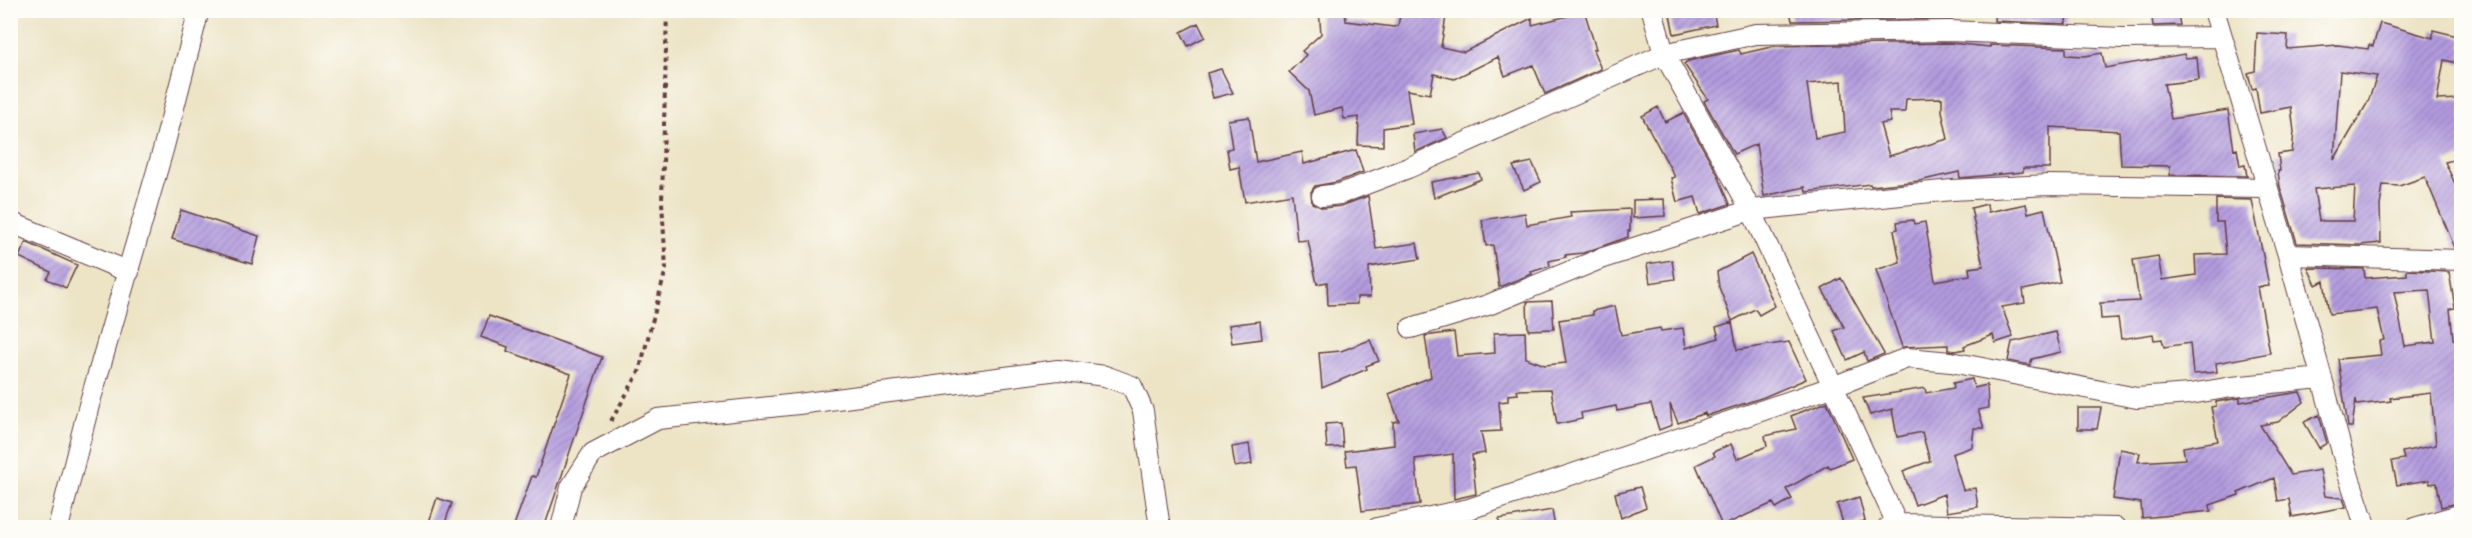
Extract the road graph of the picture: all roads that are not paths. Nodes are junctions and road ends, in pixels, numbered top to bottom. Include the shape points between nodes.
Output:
1 (199, 10) edge
2 (1652, 10) edge
3 (2214, 10) edge
4 (2222, 37) junction
5 (1664, 54) junction
6 (2268, 188) junction
7 (1322, 196) dead end
8 (1751, 210) junction
9 (10, 222) edge
10 (2288, 255) junction
11 (2462, 260) edge
12 (129, 272) junction
13 (1411, 328) dead end
14 (2321, 378) junction
15 (1834, 386) junction
16 (2462, 514) edge
17 (1894, 526) edge
18 (58, 528) edge
19 (561, 528) edge
20 (1160, 528) edge
21 (1377, 528) edge
22 (2116, 528) edge
23 (2366, 528) edge
24 (2414, 528) edge

1 - 12 street
2 - 5 street
3 - 4 street
4 - 5 street via 1810,32 1756,34
4 - 6 street
5 - 7 street via 1408,168 1340,194
5 - 8 street
6 - 8 street via 2048,184
6 - 10 street
8 - 13 street via 1600,259 1488,305
8 - 15 street
9 - 12 street
10 - 11 street
10 - 14 street
12 - 18 street via 89,405
14 - 15 street via 2137,398 1951,362 1907,358
14 - 23 street
15 - 17 street
15 - 21 street via 1469,509
16 - 24 street
17 - 22 street
19 - 20 street via 571,487 593,453 658,419 1058,370 1105,376 1132,386 1143,411

